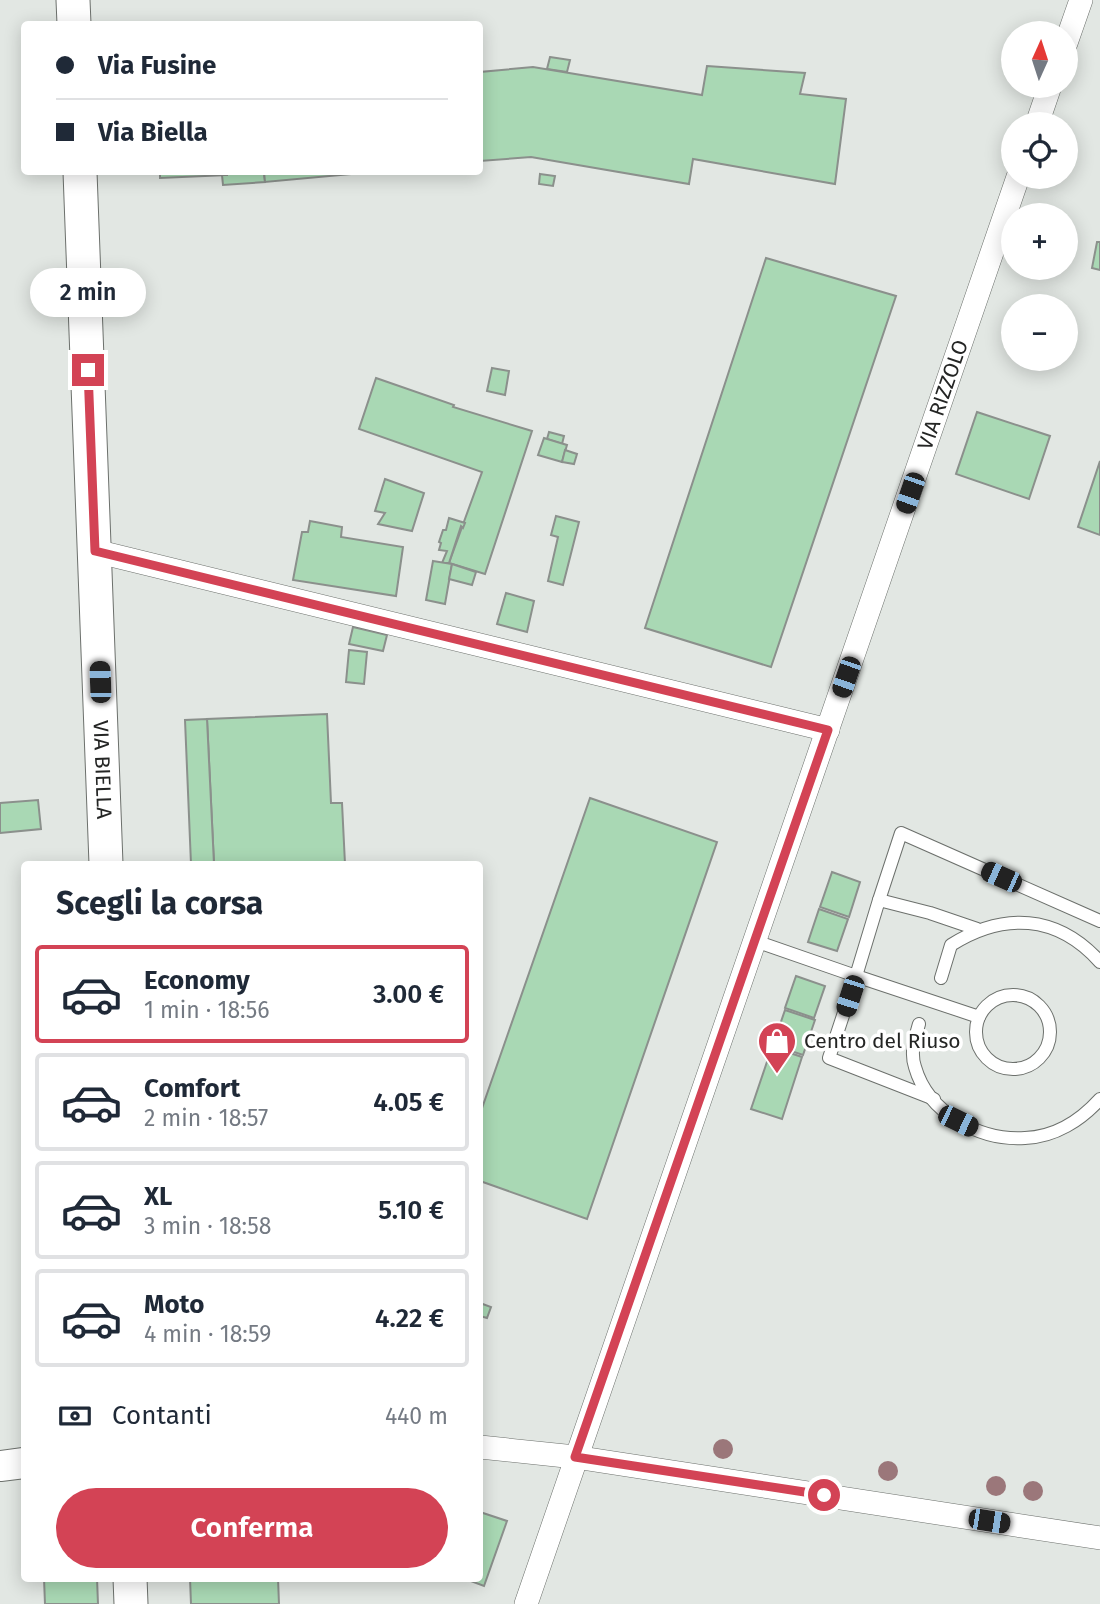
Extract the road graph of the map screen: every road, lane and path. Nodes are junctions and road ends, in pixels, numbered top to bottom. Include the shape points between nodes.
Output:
1 (73, 0) edge
2 (1081, 0) edge
3 (74, 21) edge
4 (1074, 21) edge
5 (80, 175) edge
6 (1014, 189) edge
7 (95, 551) junction
8 (828, 730) junction
9 (107, 861) edge
10 (879, 900) junction
11 (1100, 921) edge
12 (977, 929) junction
13 (755, 941) junction
14 (1100, 962) edge
15 (856, 976) junction
16 (941, 978) dead end
17 (979, 1017) junction
18 (919, 1024) dead end
19 (933, 1099) junction
20 (1100, 1099) edge
21 (483, 1447) edge
22 (575, 1457) junction
23 (21, 1463) edge
24 (0, 1466) edge
25 (1100, 1538) edge
26 (130, 1582) edge
27 (131, 1604) edge
28 (526, 1604) edge

1 - 3 main road
2 - 4 street
5 - 7 main road, VIA BIELLA
6 - 8 street, VIA RIZZOLO
7 - 8 street
7 - 9 main road, VIA BIELLA
8 - 13 street, VIA RIZZOLO
10 - 11 lane via 901,833
10 - 12 lane
10 - 15 lane
12 - 14 lane via 1032,923 1072,938
12 - 16 lane via 951,945
13 - 15 lane
13 - 22 street, VIA RIZZOLO
15 - 17 lane
15 - 19 lane via 829,1058
17 - 17 lane via 976,1041 982,1053 1003,1068 1029,1066 1047,1048 1049,1022 1034,1001 1010,994 987,1004
18 - 19 lane via 913,1044 914,1066
19 - 20 lane via 958,1121 1003,1138 1050,1133 1072,1124
21 - 22 street
22 - 25 street
22 - 28 street, VIA RIZZOLO
23 - 24 street
26 - 27 main road

